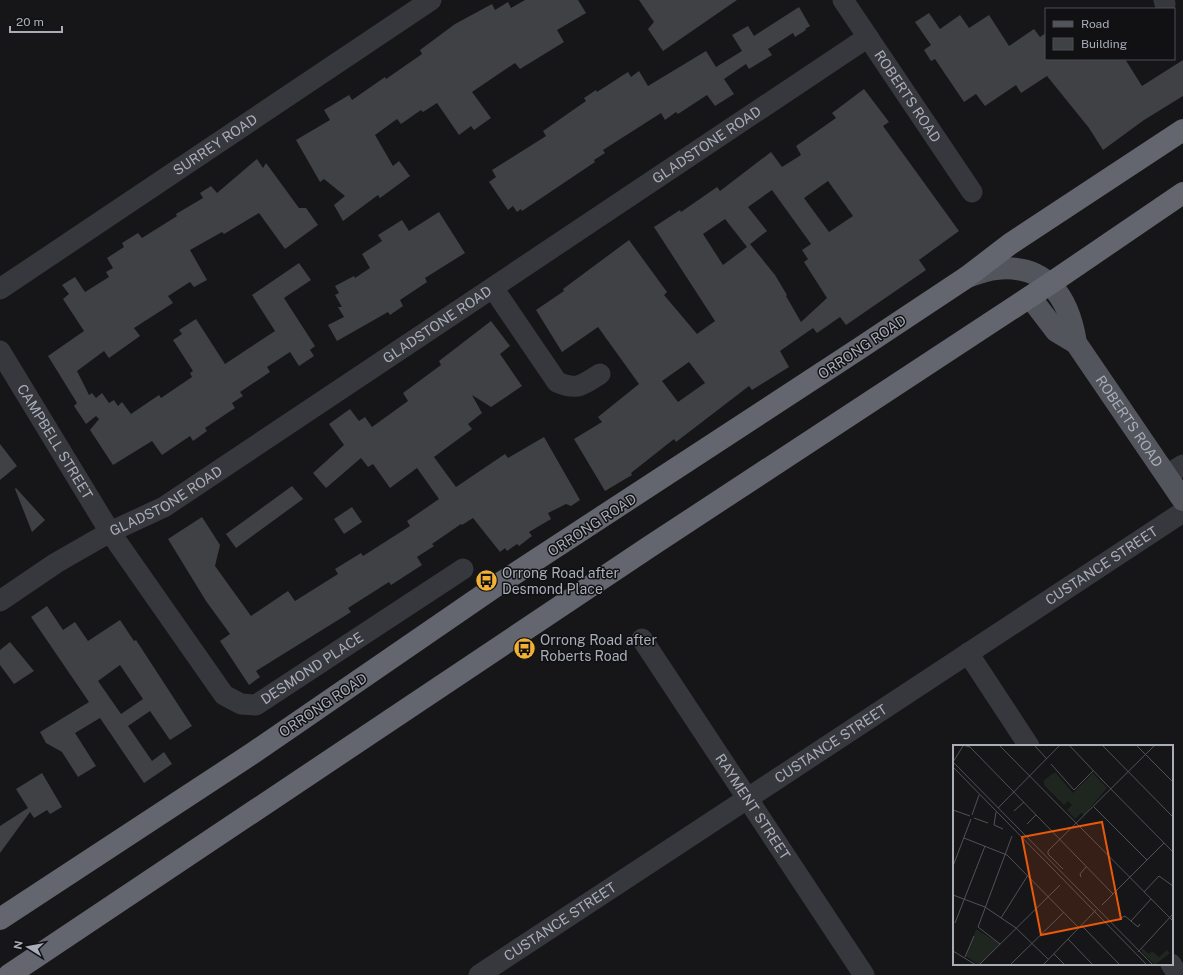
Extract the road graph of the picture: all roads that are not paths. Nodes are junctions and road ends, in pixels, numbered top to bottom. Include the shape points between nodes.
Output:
1 (431, 0) edge
2 (843, 0) edge
3 (868, 38) junction
4 (1183, 130) edge
5 (972, 192) dead end
6 (1183, 193) edge
7 (966, 277) junction
8 (1051, 283) junction
9 (492, 288) junction
10 (0, 289) edge
11 (1030, 297) junction
12 (1076, 343) junction
13 (0, 351) edge
14 (600, 374) dead end
15 (1175, 470) edge
16 (1183, 500) edge
17 (1183, 512) edge
18 (110, 532) junction
19 (463, 569) dead end
20 (0, 601) edge
21 (642, 639) dead end
22 (968, 653) junction
23 (1028, 745) edge
24 (747, 797) junction
25 (0, 919) edge
26 (1172, 965) edge
27 (10, 975) edge
28 (479, 975) edge
29 (864, 975) edge
30 (1178, 975) edge

1 - 10 street, SURREY ROAD
2 - 3 street, ROBERTS ROAD
3 - 5 street, ROBERTS ROAD
3 - 9 street, GLADSTONE ROAD
4 - 7 highway, ORRONG ROAD via 1016,240
6 - 8 highway
7 - 8 main road, ROBERTS ROAD via 1009,268 1026,270
7 - 25 highway, ORRONG ROAD via 622,506 496,586 253,753
8 - 11 highway
8 - 12 main road, ROBERTS ROAD via 1073,320
9 - 14 street via 557,382 569,387 580,386
9 - 18 street, GLADSTONE ROAD via 164,507
11 - 12 main road, ROBERTS ROAD via 1056,331
11 - 27 highway
12 - 15 main road, ROBERTS ROAD
13 - 18 street, CAMPBELL STREET
15 - 16 main road, ROBERTS ROAD
17 - 22 street, CUSTANCE STREET
18 - 19 street, DESMOND PLACE via 224,695 241,704 256,705
18 - 20 street, GLADSTONE ROAD via 56,563
21 - 24 street, RAYMENT STREET
22 - 23 street
22 - 24 street, CUSTANCE STREET
24 - 28 street, CUSTANCE STREET
24 - 29 street, RAYMENT STREET
26 - 30 street

